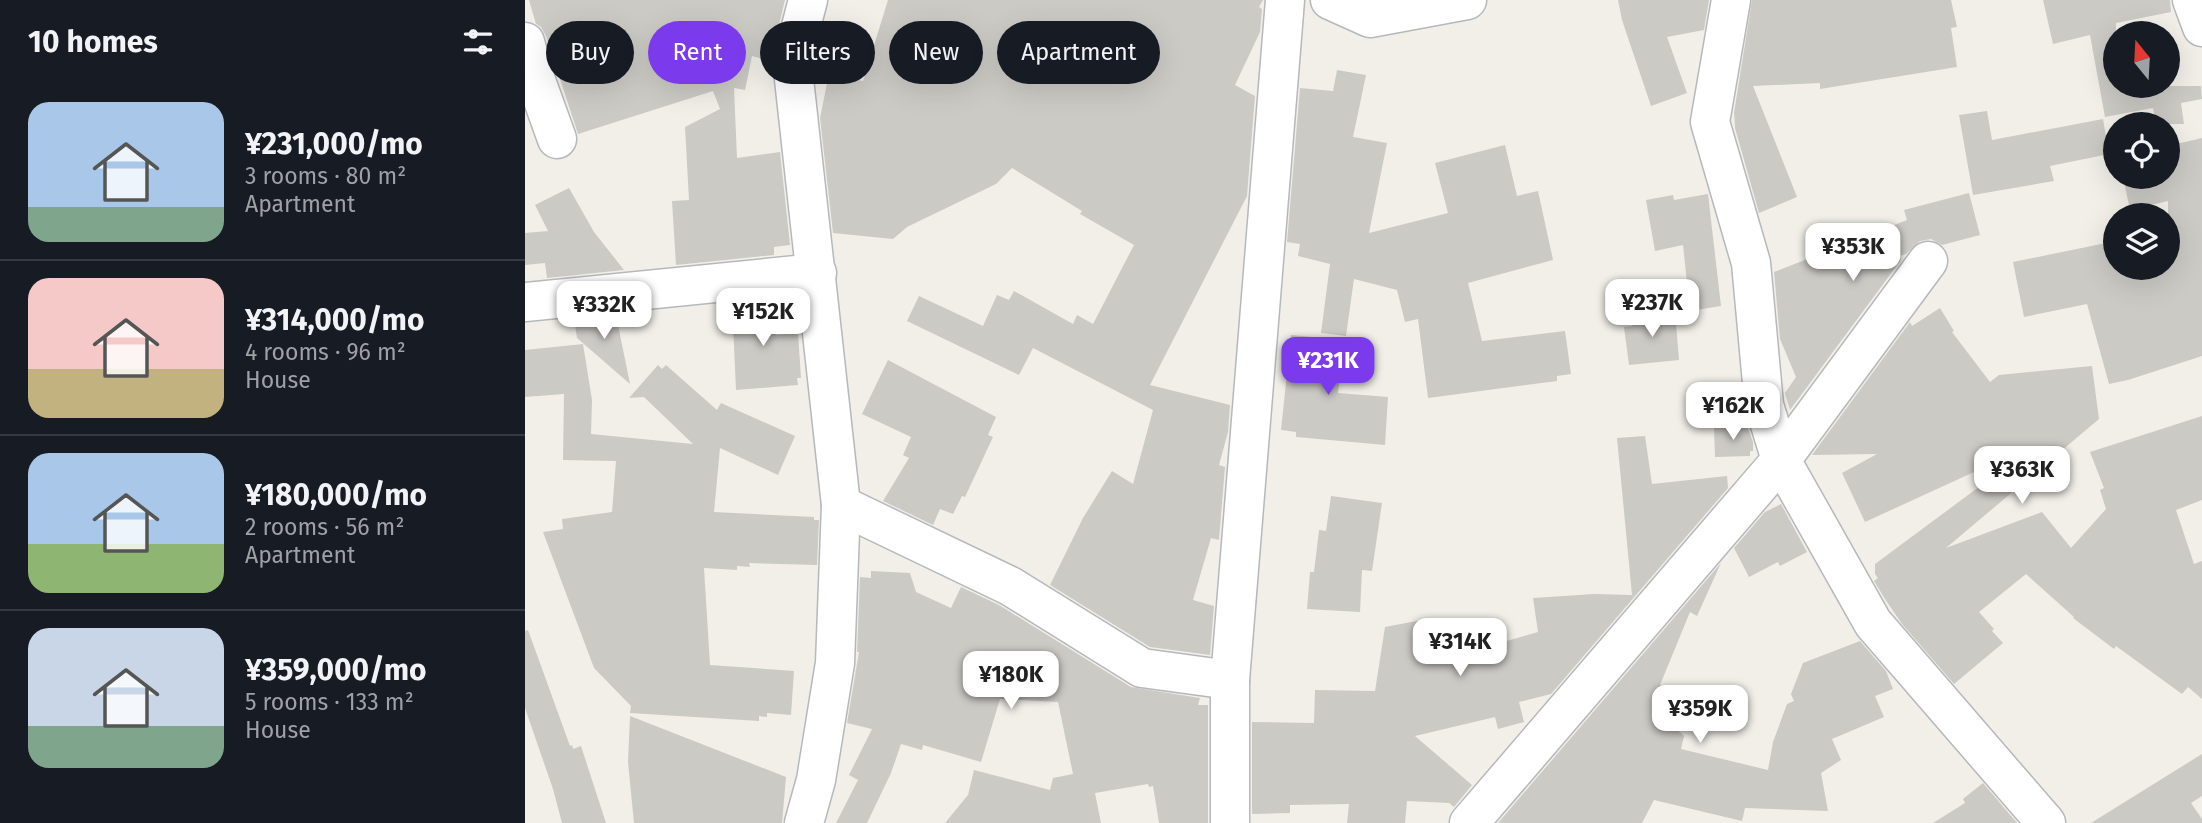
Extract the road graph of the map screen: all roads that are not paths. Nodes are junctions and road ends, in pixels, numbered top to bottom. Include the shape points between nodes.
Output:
1 (808, 0) edge
2 (1285, 0) edge
3 (1330, 0) edge
4 (1467, 0) edge
5 (1731, 0) edge
6 (2192, 0) edge
7 (2202, 27) edge
8 (525, 42) edge
9 (557, 139) dead end
10 (1928, 261) dead end
11 (817, 273) junction
12 (525, 302) edge
13 (1781, 460) junction
14 (841, 505) junction
15 (1230, 680) junction
16 (804, 823) edge
17 (1230, 823) edge
18 (1469, 823) edge
19 (2046, 823) edge

1 - 11 street via 792,61
2 - 15 street
3 - 4 street via 1370,18
5 - 13 street via 1710,122 1751,263 1764,405
6 - 7 street
8 - 9 street
10 - 13 street
11 - 12 street
11 - 14 street
13 - 18 street
13 - 19 street via 1873,624
14 - 15 street via 1010,586 1142,668
14 - 16 street via 835,663 816,780
15 - 17 street

